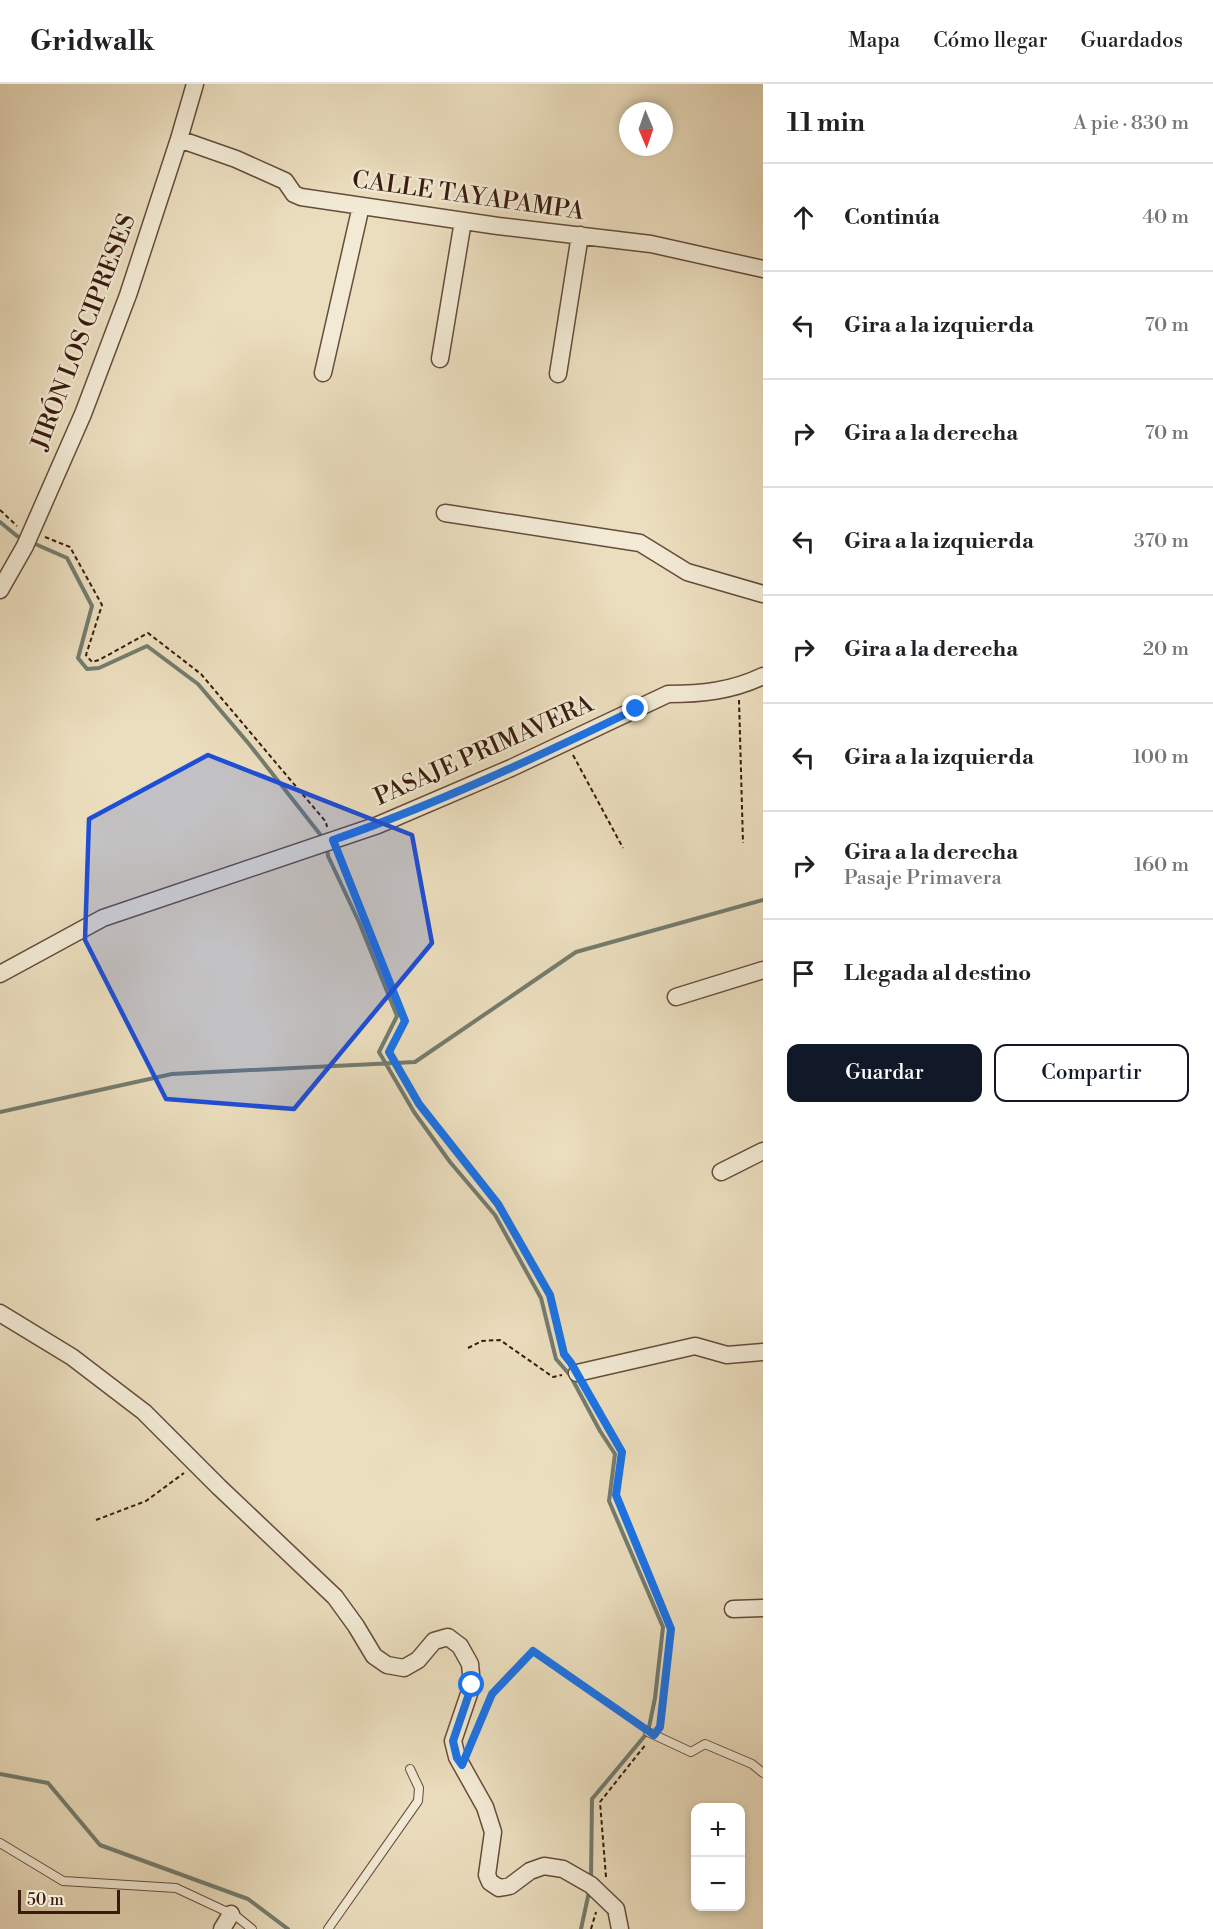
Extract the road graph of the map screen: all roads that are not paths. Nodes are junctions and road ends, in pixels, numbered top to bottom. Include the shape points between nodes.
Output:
1 (195, 84) edge
2 (179, 139) junction
3 (361, 206) junction
4 (463, 221) junction
5 (580, 235) junction
6 (763, 269) edge
7 (440, 358) dead end
8 (323, 373) dead end
9 (558, 374) dead end
10 (445, 513) dead end
11 (0, 590) edge
12 (763, 594) edge
13 (763, 676) edge
14 (763, 970) edge
15 (0, 974) edge
16 (676, 997) dead end
17 (763, 1151) edge
18 (721, 1172) dead end
19 (0, 1313) edge
20 (763, 1352) edge
21 (576, 1373) road end
22 (763, 1608) edge
23 (733, 1609) dead end
24 (651, 1733) road end
25 (410, 1769) dead end
26 (763, 1773) edge
27 (0, 1843) edge
28 (231, 1914) junction
29 (222, 1929) edge
30 (252, 1929) edge
31 (328, 1929) edge
32 (620, 1929) edge

1 - 2 street, JIRÓN LOS CIPRESES
2 - 3 street, CALLE TAYAPAMPA via 285,181 301,197
2 - 11 street, JIRÓN LOS CIPRESES via 124,306 83,414 25,546
3 - 4 street, CALLE TAYAPAMPA
3 - 8 street
4 - 5 street, CALLE TAYAPAMPA
4 - 7 street
5 - 6 street, CALLE TAYAPAMPA via 651,244
5 - 9 street
10 - 12 street via 640,543 687,572
13 - 15 street, PASAJE PRIMAVERA via 724,690 668,694 389,820 103,918
14 - 16 street
17 - 18 street
19 - 32 street via 72,1357 144,1412 335,1597 374,1656 387,1665 404,1668 418,1660 434,1641 448,1637 460,1646 470,1664 472,1685 453,1741 457,1758 485,1807 493,1832 487,1875 490,1882 499,1888 510,1886 544,1866 563,1869 602,1894 616,1909
20 - 21 street via 728,1355 695,1346
22 - 23 street
24 - 26 lane via 691,1752 705,1744 752,1764
25 - 31 lane via 419,1788 418,1801
27 - 28 lane via 63,1881 176,1888
28 - 29 street
28 - 30 lane

